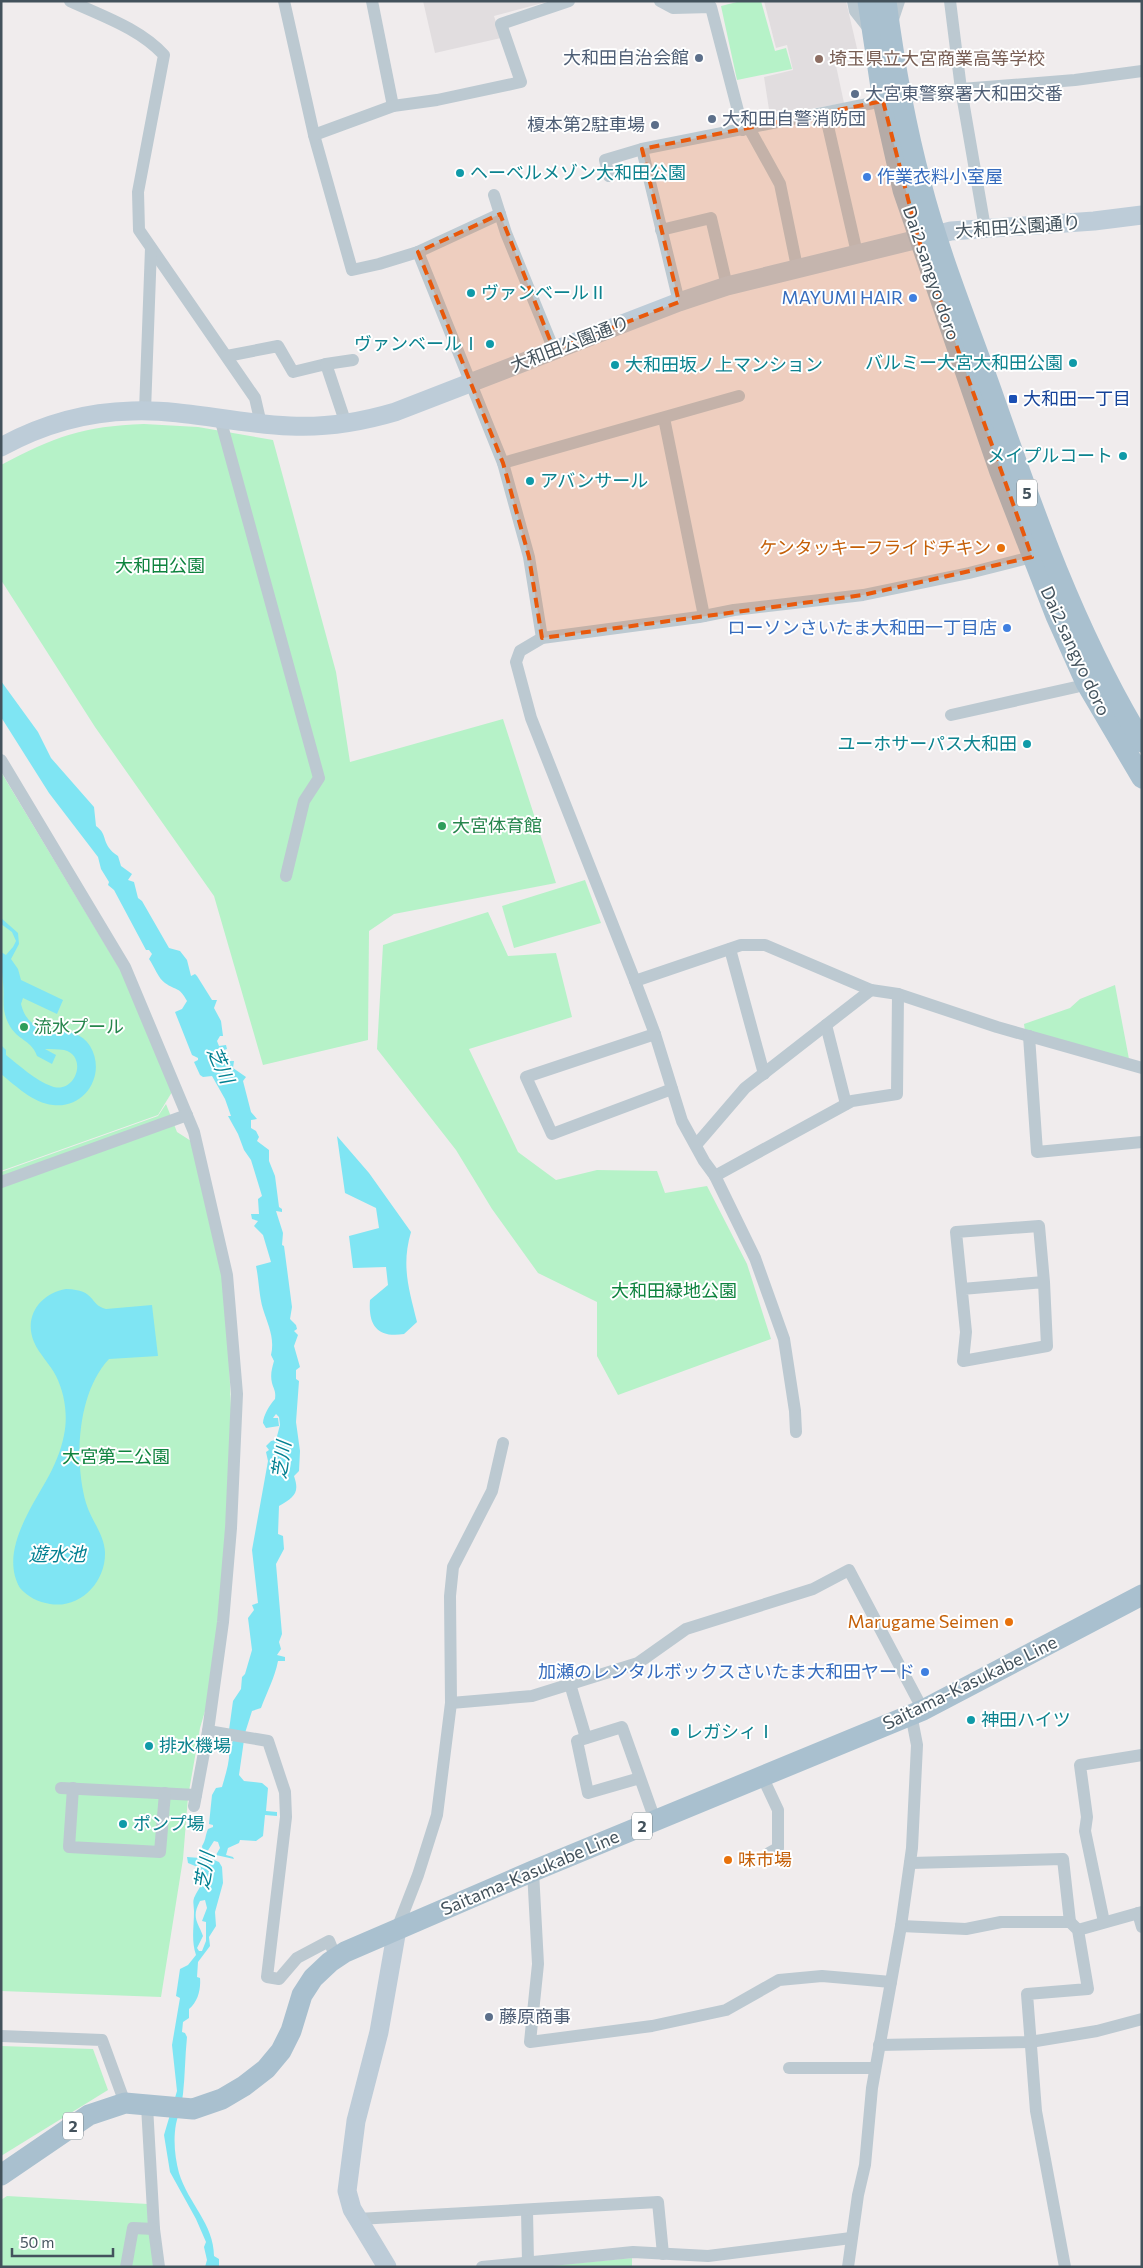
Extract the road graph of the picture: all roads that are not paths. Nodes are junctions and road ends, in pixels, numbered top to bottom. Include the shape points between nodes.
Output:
1 (70, 1) edge
2 (284, 1) edge
3 (372, 1) edge
4 (570, 1) edge
5 (660, 1) edge
6 (853, 1) edge
7 (868, 1) edge
8 (886, 1) edge
9 (899, 1) edge
10 (950, 1) edge
11 (83, 4) edge
12 (881, 30) junction
13 (1142, 70) edge
14 (961, 89) junction
15 (892, 99) junction
16 (393, 106) junction
17 (825, 112) junction
18 (746, 129) junction
19 (314, 136) junction
20 (642, 148) junction
21 (609, 176) dead end
22 (494, 195) dead end
23 (500, 214) junction
24 (1142, 215) edge
25 (985, 228) junction
26 (661, 230) junction
27 (927, 236) junction
28 (151, 248) junction
29 (418, 252) junction
30 (857, 253) junction
31 (797, 267) junction
32 (728, 286) junction
33 (679, 302) junction
34 (554, 350) junction
35 (227, 356) junction
36 (354, 360) dead end
37 (326, 364) junction
38 (471, 383) junction
39 (739, 396) dead end
40 (145, 410) junction
41 (220, 418) junction
42 (664, 418) junction
43 (261, 424) junction
44 (346, 424) junction
45 (1, 447) edge
46 (503, 463) junction
47 (1032, 558) junction
48 (704, 616) junction
49 (542, 638) junction
50 (1086, 682) junction
51 (951, 715) dead end
52 (1142, 742) edge
53 (1, 760) edge
54 (1142, 778) edge
55 (286, 876) dead end
56 (730, 949) junction
57 (635, 981) junction
58 (871, 990) junction
59 (898, 994) junction
60 (826, 1025) junction
61 (655, 1034) junction
62 (1029, 1036) junction
63 (1142, 1068) edge
64 (764, 1074) junction
65 (672, 1089) junction
66 (846, 1104) junction
67 (187, 1114) junction
68 (1142, 1142) edge
69 (696, 1144) junction
70 (715, 1176) junction
71 (1, 1182) edge
72 (1044, 1282) junction
73 (962, 1289) junction
74 (796, 1432) dead end
75 (503, 1443) dead end
76 (1142, 1595) edge
77 (570, 1684) junction
78 (451, 1703) junction
79 (917, 1712) junction
80 (208, 1732) junction
81 (586, 1738) junction
82 (1142, 1755) edge
83 (762, 1776) junction
84 (640, 1778) junction
85 (164, 1793) junction
86 (655, 1820) junction
87 (770, 1853) dead end
88 (910, 1862) junction
89 (533, 1871) junction
90 (1140, 1913) edge
91 (1104, 1922) junction
92 (901, 1926) junction
93 (1074, 1926) junction
94 (1142, 1927) edge
95 (397, 1929) junction
96 (336, 1958) junction
97 (891, 1982) junction
98 (1142, 2018) edge
99 (1, 2036) edge
100 (1030, 2042) junction
101 (879, 2044) junction
102 (789, 2068) dead end
103 (875, 2068) junction
104 (125, 2103) junction
105 (151, 2106) junction
106 (1, 2175) edge
107 (527, 2210) junction
108 (358, 2219) junction
109 (154, 2229) junction
110 (851, 2238) junction
111 (664, 2254) junction
112 (528, 2263) junction
113 (126, 2267) edge
114 (160, 2267) edge
115 (387, 2267) edge
116 (482, 2267) edge
117 (848, 2267) edge
118 (1065, 2267) edge

1 - 11 street
2 - 19 street
3 - 16 street
4 - 16 street via 501,24 521,82
5 - 18 street via 672,8 711,7
6 - 12 street via 855,11
7 - 12 main road, Dai2 sangyo doro / 5
8 - 12 main road, Dai2 sangyo doro / 5
9 - 12 street
10 - 14 street
11 - 28 street via 152,42 164,55 138,192 139,230
12 - 15 main road, Dai2 sangyo doro / 5
13 - 14 street via 1075,80
14 - 15 street
14 - 25 street
15 - 17 street
15 - 27 main road, Dai2 sangyo doro / 5 via 921,186
16 - 19 street
17 - 18 street
17 - 30 street
18 - 20 street
18 - 31 street via 780,184
19 - 29 street via 352,270
20 - 21 street via 605,160
20 - 26 street
22 - 23 street
23 - 29 street
23 - 34 street
24 - 25 street, 大和田公園通り
25 - 27 street, 大和田公園通り
26 - 32 street via 711,218
26 - 33 street
27 - 30 street, 大和田公園通り
27 - 47 main road, Dai2 sangyo doro / 5
27 - 52 main road, Dai2 sangyo doro / 5 via 1049,552 1103,674
28 - 35 street
28 - 40 street
29 - 38 street
30 - 31 street, 大和田公園通り
31 - 32 street, 大和田公園通り
32 - 33 street, 大和田公園通り
33 - 34 street, 大和田公園通り
34 - 38 street, 大和田公園通り
35 - 37 street via 278,346 293,372
35 - 43 street via 255,398
36 - 37 street
37 - 44 street
38 - 44 street, 大和田公園通り via 395,412
38 - 46 street
39 - 42 street
40 - 41 street, 大和田公園通り
40 - 45 street, 大和田公園通り via 108,412 55,424
41 - 43 street, 大和田公園通り
41 - 55 street via 319,778 304,801
42 - 46 street
42 - 48 street
43 - 44 street, 大和田公園通り
46 - 49 street via 529,557
47 - 48 street via 864,595
47 - 50 main road, Dai2 sangyo doro / 5
48 - 49 street
49 - 57 street via 520,652 516,662 531,718
50 - 51 street
50 - 54 main road, Dai2 sangyo doro / 5
53 - 67 street via 125,967
56 - 57 street
56 - 58 street via 764,944
56 - 64 street
57 - 61 street
58 - 59 street
58 - 60 street
59 - 62 street
59 - 66 street via 897,1094
60 - 64 street
60 - 66 street
61 - 65 street
61 - 65 street via 526,1077 552,1134
62 - 63 street
62 - 68 street via 1037,1152
64 - 69 street via 745,1088
65 - 69 street via 682,1121
66 - 70 street
67 - 71 street
67 - 80 street via 227,1275 237,1394 223,1622
69 - 70 street
70 - 74 street via 755,1258 784,1339
72 - 73 street
72 - 73 street via 1039,1226 956,1232
72 - 73 street via 1047,1346 963,1361 966,1332
75 - 78 street via 492,1491 453,1566 450,1596
76 - 79 main road, Saitama-Kasukabe Line / 2
77 - 78 street via 532,1696
77 - 79 street via 638,1664 686,1629 813,1589 849,1570
77 - 81 street
78 - 95 street via 437,1815
79 - 83 main road, Saitama-Kasukabe Line / 2
79 - 88 street
80 - 85 street via 195,1800
80 - 96 street via 268,1741 285,1792 286,1817 266,1977 279,1979 297,1958 329,1941
81 - 84 street via 622,1727
81 - 84 street via 577,1741 588,1793
82 - 91 street via 1080,1765 1087,1816 1085,1830
83 - 86 main road, Saitama-Kasukabe Line / 2
83 - 87 street via 778,1810 778,1848
84 - 86 street
85 - 85 street via 67,1788 69,1847 160,1852
86 - 89 main road, Saitama-Kasukabe Line / 2
88 - 92 street
88 - 93 street via 1063,1859
89 - 95 main road, Saitama-Kasukabe Line / 2
89 - 97 street via 538,1964 530,2042 652,2026 726,2010 779,1980 822,1976
90 - 91 street
90 - 94 street
91 - 93 street
92 - 93 street via 966,1929 1001,1922
92 - 97 street
93 - 100 street via 1088,1989 1027,1994
95 - 96 main road, Saitama-Kasukabe Line / 2
95 - 108 street via 378,2032 356,2121 347,2190
96 - 105 main road, Saitama-Kasukabe Line / 2 via 314,1978 302,1995 291,2031 281,2051 266,2069 222,2099 193,2109
97 - 101 street
98 - 100 street via 1097,2031
99 - 104 street via 102,2040
100 - 101 street
100 - 118 street via 1036,2111
101 - 103 street
102 - 103 street
103 - 110 street via 865,2165
104 - 105 main road, Saitama-Kasukabe Line / 2
104 - 106 main road, Saitama-Kasukabe Line / 2 via 89,2115
105 - 109 street
107 - 108 street
107 - 111 street via 658,2202
107 - 112 street
108 - 115 street
109 - 113 street via 133,2228
109 - 114 street
110 - 111 street via 708,2256
110 - 117 street
111 - 112 street via 634,2252
112 - 116 street

